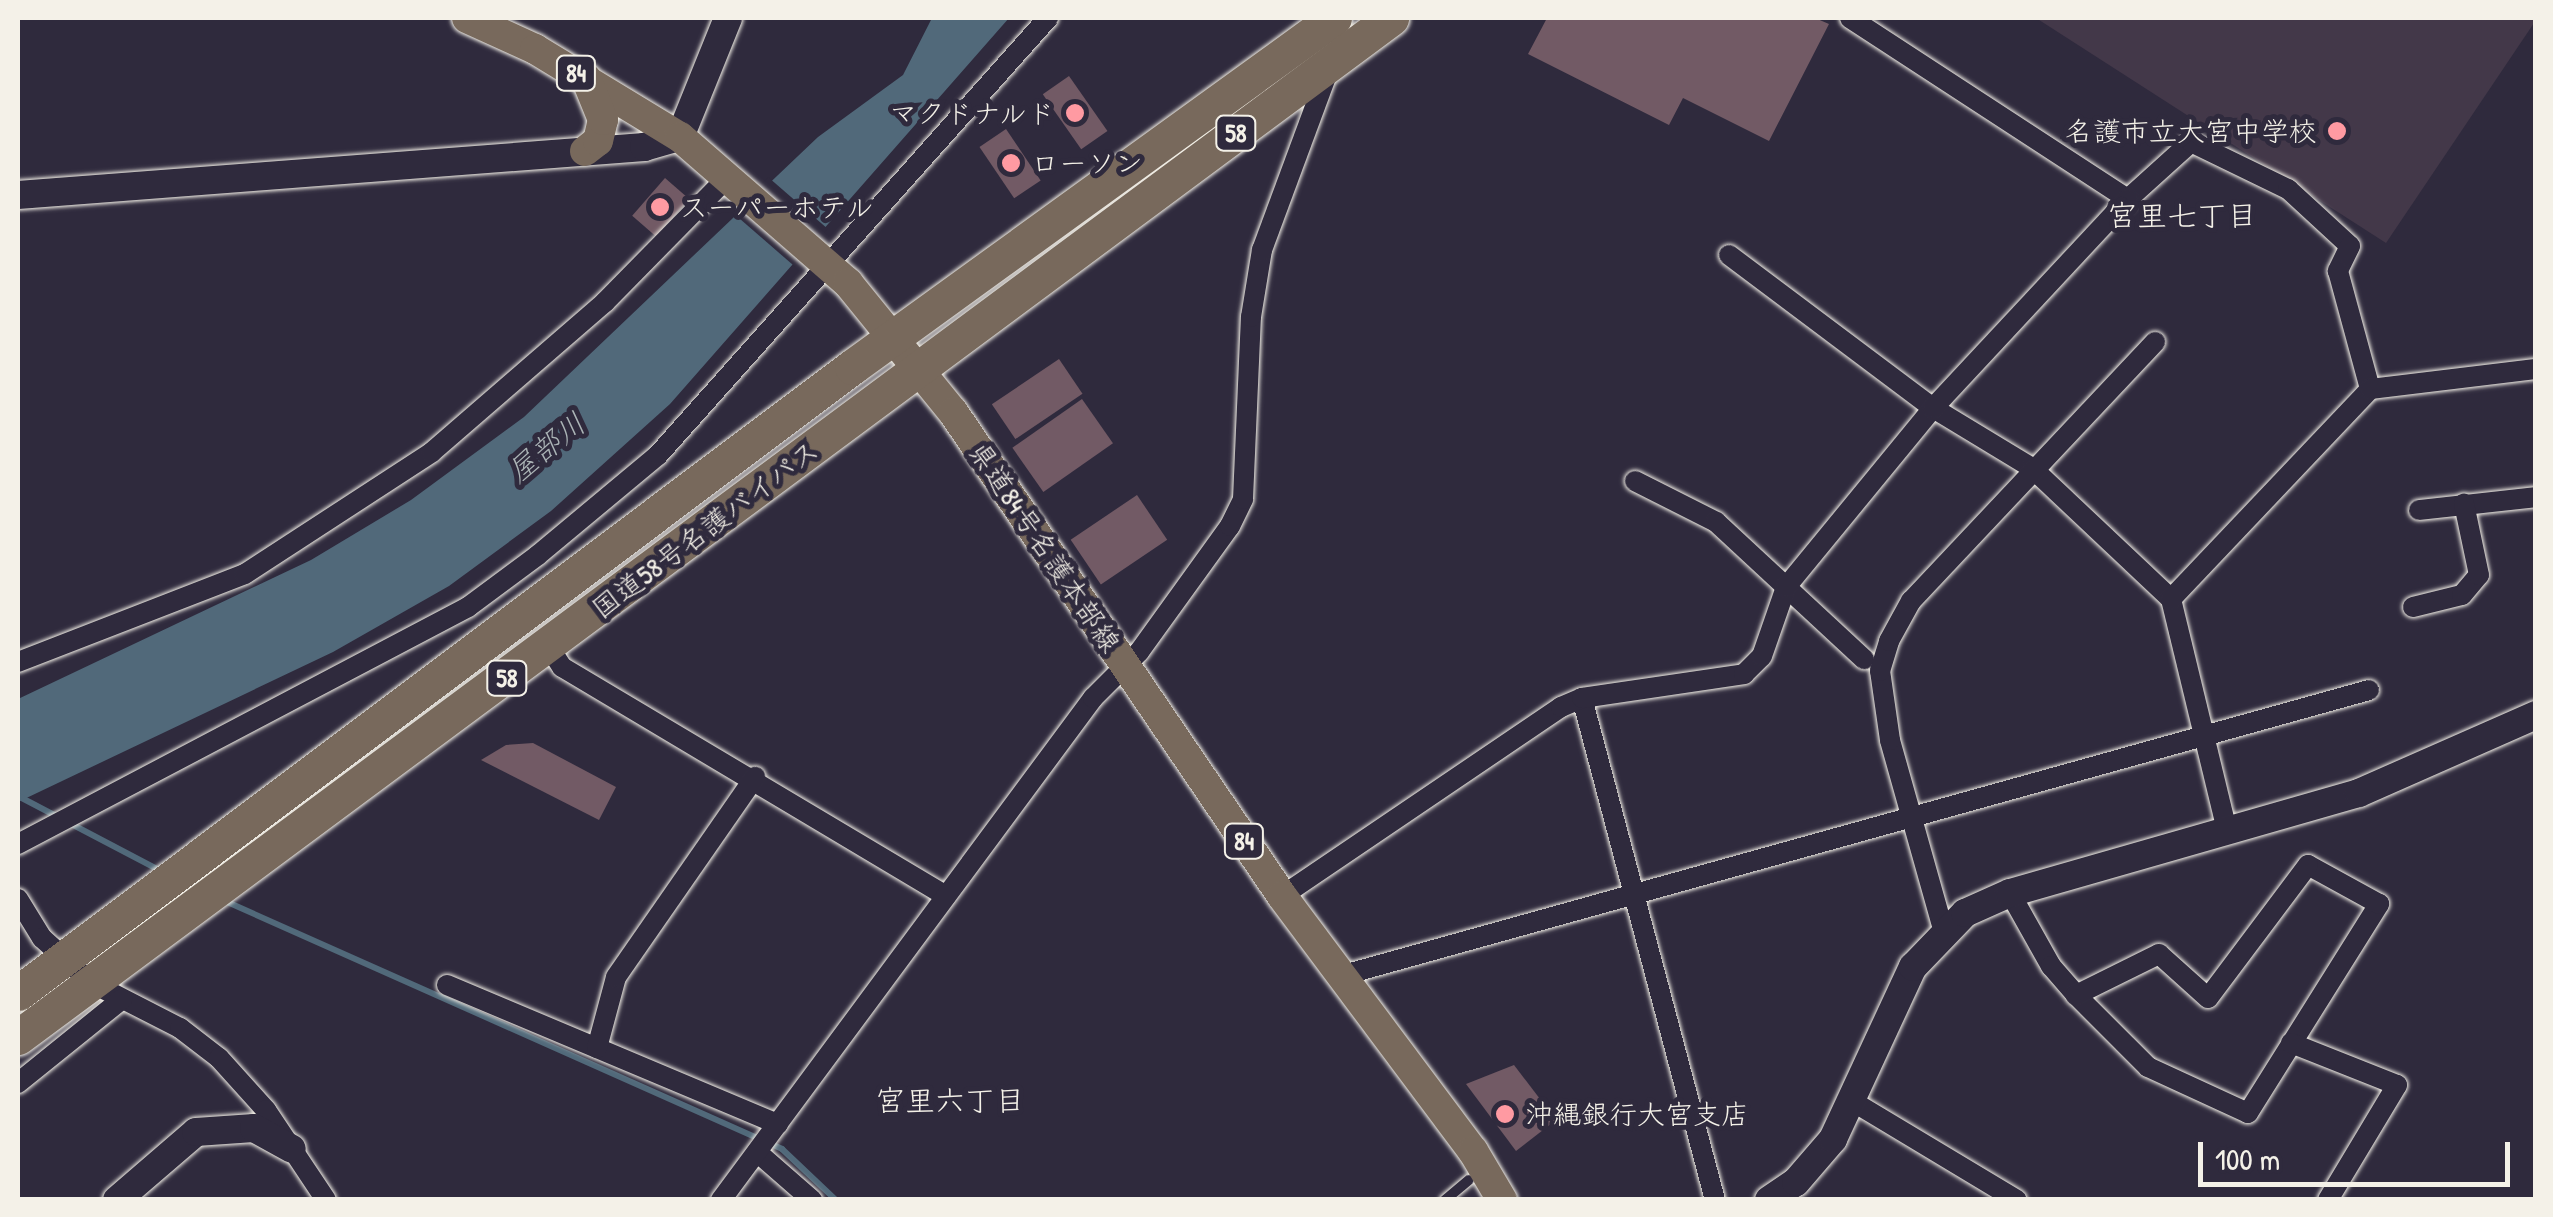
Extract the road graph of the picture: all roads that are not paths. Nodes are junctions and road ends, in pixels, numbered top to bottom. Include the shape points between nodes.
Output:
1 (467, 18) edge
2 (728, 18) edge
3 (1048, 18) edge
4 (1391, 18) edge
5 (1850, 18) edge
6 (1322, 32) edge
7 (586, 78) junction
8 (680, 137) junction
9 (585, 151) junction
10 (732, 179) junction
11 (18, 196) edge
12 (2128, 199) junction
13 (1730, 254) dead end
14 (825, 259) junction
15 (894, 338) junction
16 (2155, 342) dead end
17 (918, 368) junction
18 (2536, 369) edge
19 (2370, 390) junction
20 (1933, 408) junction
21 (2032, 468) junction
22 (1635, 481) dead end
23 (2536, 497) edge
24 (2464, 504) junction
25 (2418, 510) dead end
26 (1786, 587) junction
27 (2171, 599) junction
28 (468, 607) junction
29 (2413, 607) dead end
30 (493, 637) junction
31 (549, 647) junction
32 (1864, 659) dead end
33 (18, 662) edge
34 (1124, 665) junction
35 (2369, 690) dead end
36 (1582, 698) junction
37 (2536, 715) edge
38 (2201, 734) junction
39 (755, 777) junction
40 (1910, 813) junction
41 (2228, 831) junction
42 (18, 844) edge
43 (2010, 893) junction
44 (946, 896) junction
45 (1282, 896) junction
46 (1636, 897) junction
47 (18, 900) edge
48 (1943, 929) junction
49 (63, 960) junction
50 (1340, 976) junction
51 (447, 985) dead end
52 (107, 991) junction
53 (18, 993) edge
54 (2076, 995) junction
55 (18, 1038) edge
56 (2292, 1042) junction
57 (597, 1048) junction
58 (18, 1084) edge
59 (1852, 1101) junction
60 (778, 1124) junction
61 (292, 1148) junction
62 (758, 1152) junction
63 (1469, 1180) dead end
64 (116, 1200) edge
65 (326, 1200) edge
66 (722, 1200) edge
67 (812, 1200) edge
68 (1445, 1200) edge
69 (1502, 1200) edge
70 (1716, 1200) edge
71 (1769, 1200) edge
72 (2017, 1200) edge
73 (2328, 1200) edge

1 - 7 main road, 県道84号名護本部線 / 84
2 - 8 street
3 - 14 street
4 - 6 highway, 国道58号名護バイパス / 58
5 - 12 street
6 - 15 highway, 国道58号名護バイパス / 58
6 - 17 highway, 国道58号名護バイパス / 58
6 - 34 street via 1262,250 1251,317 1243,500 1184,591
7 - 8 main road, 県道84号名護本部線 / 84
7 - 9 main road via 603,120 598,141
8 - 9 street
8 - 10 main road, 県道84号名護本部線 / 84
9 - 11 street
10 - 14 main road, 県道84号名護本部線 / 84
10 - 33 street via 605,302 432,452 245,574
12 - 19 street via 2191,142 2288,189 2350,246 2338,270
12 - 20 street
13 - 20 street
14 - 15 main road, 県道84号名護本部線 / 84
14 - 28 street via 658,455
15 - 17 main road, 県道84号名護本部線 / 84
15 - 30 highway, 国道58号名護バイパス / 58
16 - 21 street
17 - 31 highway, 国道58号名護バイパス / 58
17 - 34 main road, 県道84号名護本部線 / 84
18 - 19 street
19 - 27 street
20 - 21 street
20 - 26 street
21 - 27 street
21 - 40 street via 1900,614 1889,641 1880,671
22 - 26 street via 1716,522
23 - 24 street
24 - 25 street
24 - 29 street via 2479,575 2462,595
26 - 32 street
26 - 36 street via 1762,656 1744,674
27 - 38 street
28 - 30 street
28 - 42 street
30 - 49 highway, 国道58号名護バイパス / 58
31 - 39 street via 562,667
31 - 52 highway, 国道58号名護バイパス / 58
34 - 44 street
34 - 45 main road, 県道84号名護本部線 / 84
35 - 38 street
36 - 45 street via 1437,786
36 - 46 street
37 - 41 street via 2359,793
38 - 40 street
38 - 41 street
39 - 44 street
39 - 57 street via 616,977
40 - 46 street
40 - 48 street
41 - 43 street
43 - 48 street
43 - 54 street via 2051,966
44 - 60 street
45 - 50 main road, 県道84号名護本部線 / 84
46 - 50 street
46 - 70 street
47 - 49 street
48 - 59 street via 1892,1004
49 - 52 street
49 - 53 highway, 国道58号名護バイパス / 58
50 - 69 main road, 県道84号名護本部線 / 84 via 1473,1151
51 - 57 street
52 - 55 highway, 国道58号名護バイパス / 58
52 - 58 street
52 - 61 street via 180,1028 219,1058
54 - 56 street via 2148,1066 2248,1112
54 - 56 street via 2159,954 2208,998 2308,865 2379,904
56 - 73 street via 2397,1085
57 - 60 street
59 - 71 street via 1815,1162
59 - 72 street
60 - 62 street
61 - 64 street via 254,1128 196,1132
61 - 65 street
62 - 66 street
62 - 67 street
63 - 68 lane

